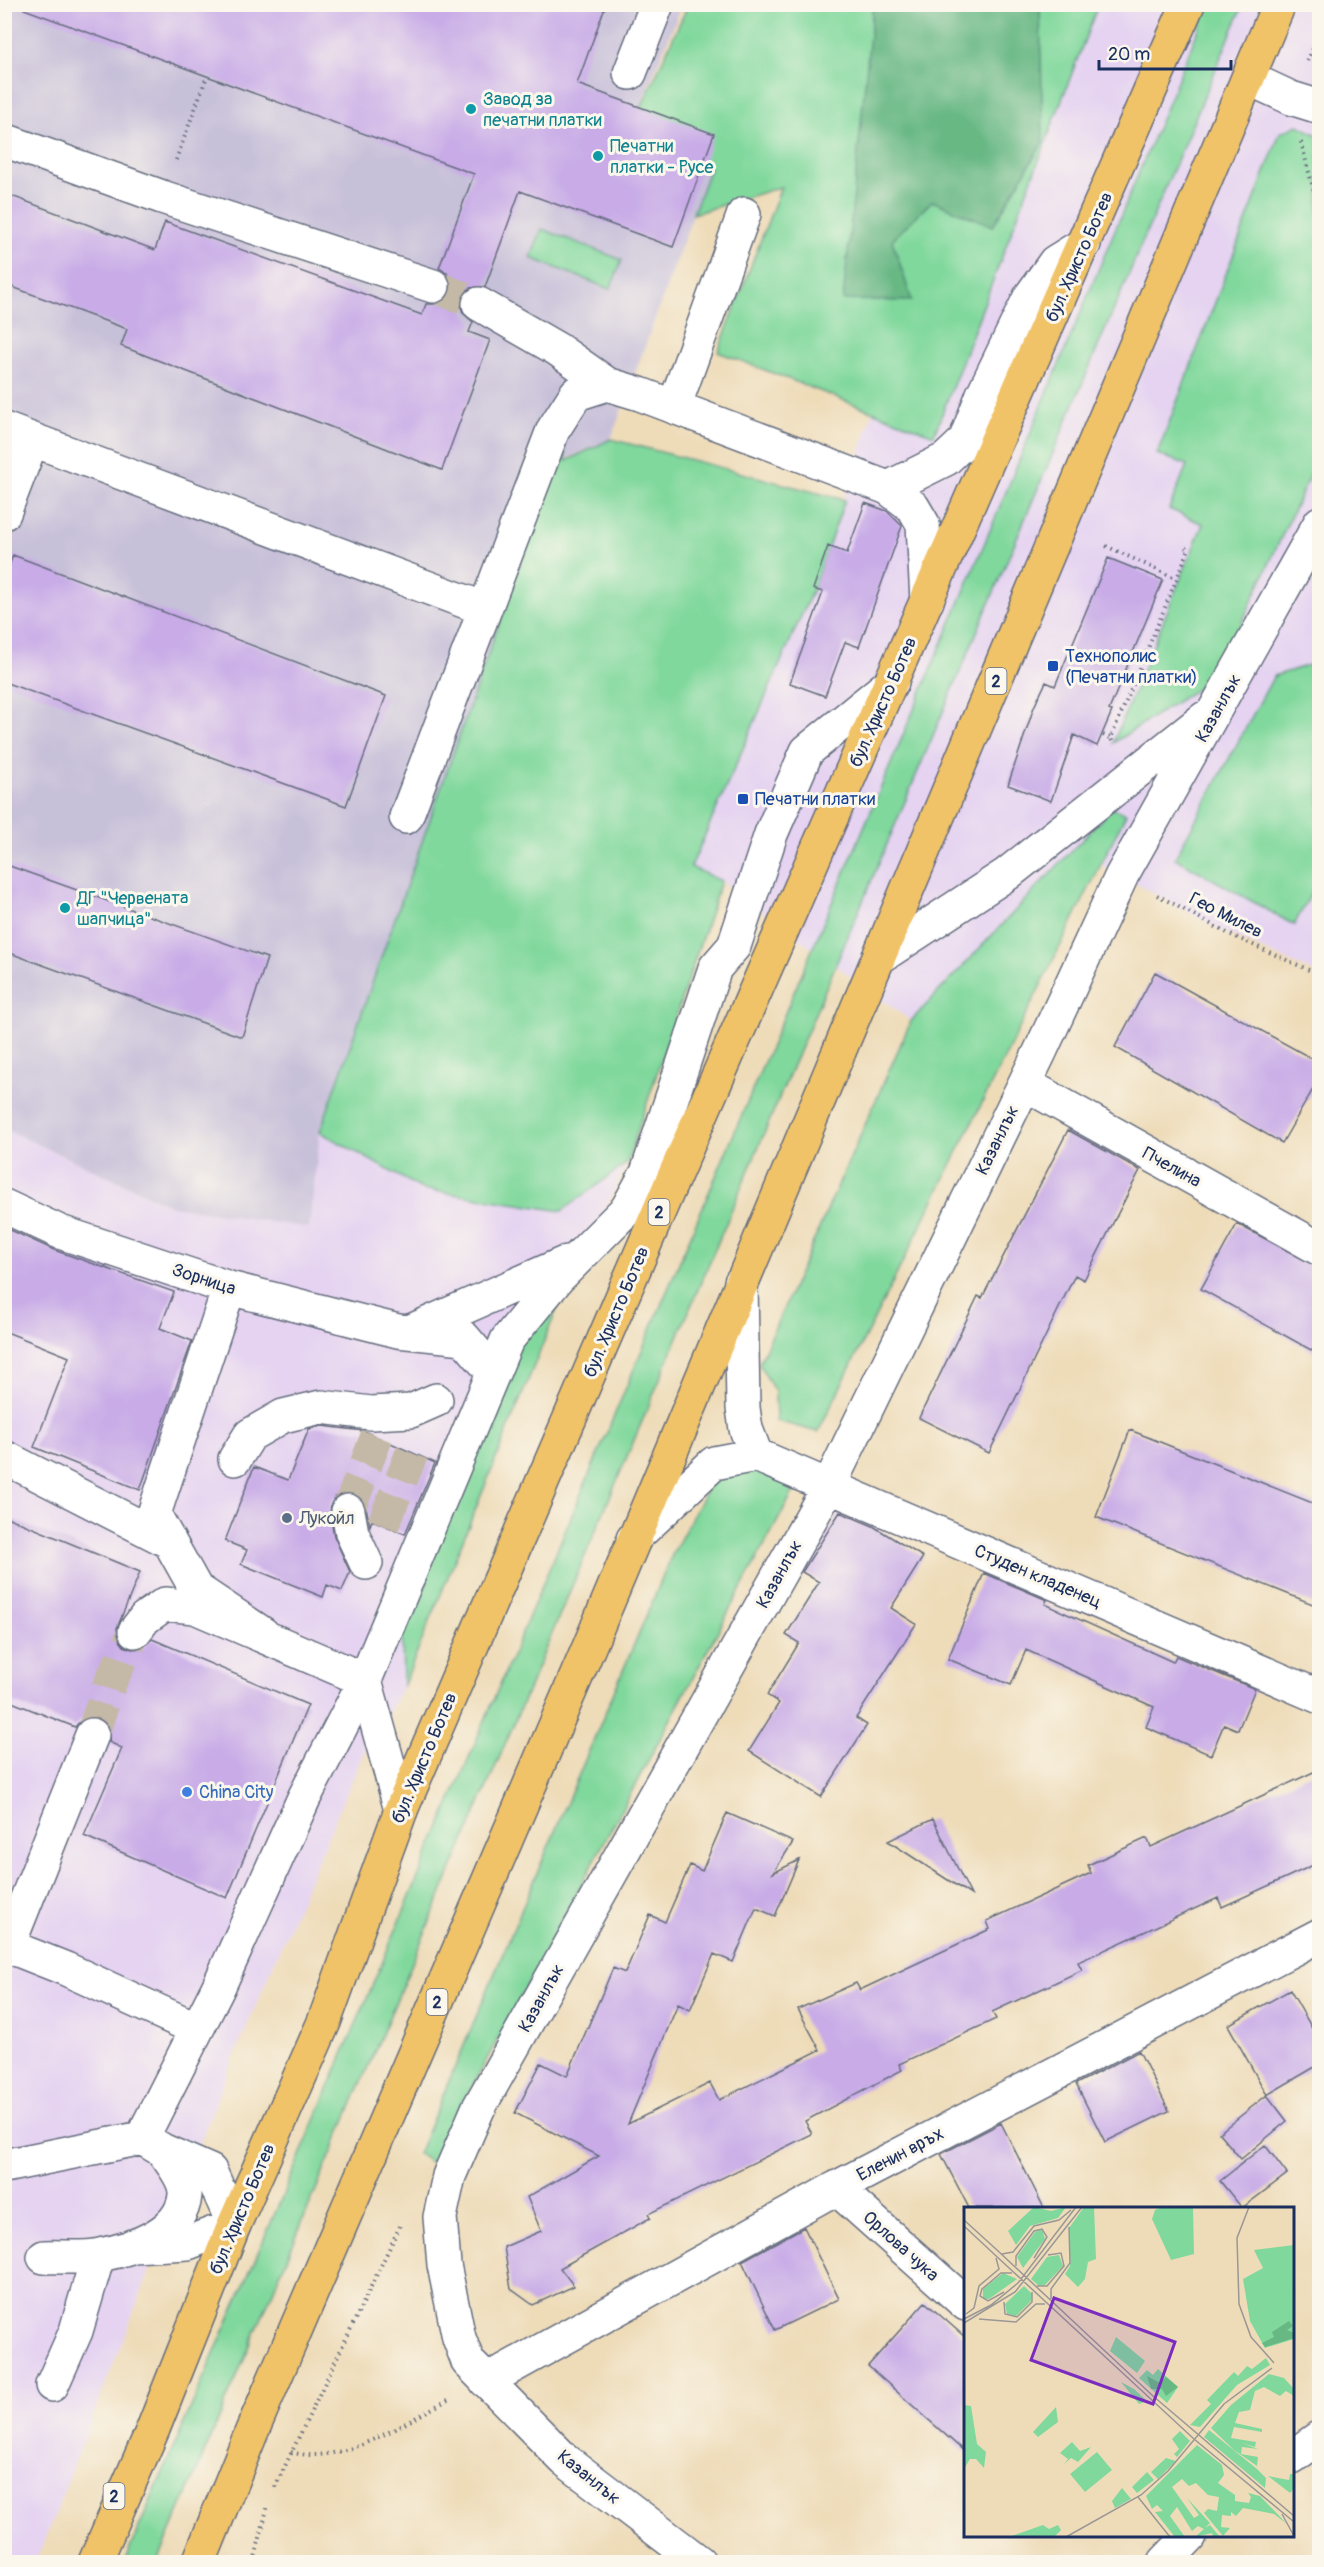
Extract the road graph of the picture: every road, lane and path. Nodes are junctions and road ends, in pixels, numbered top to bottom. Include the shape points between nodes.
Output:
1 (657, 4) edge
2 (1188, 4) edge
3 (1279, 4) edge
4 (630, 73) dead end
5 (207, 76) dead end
6 (1250, 79) junction
7 (1320, 107) edge
8 (4, 140) edge
9 (162, 197) junction
10 (744, 214) dead end
11 (1084, 244) junction
12 (433, 286) tunnel mouth
13 (479, 304) tunnel mouth
14 (607, 384) junction
15 (674, 407) junction
16 (18, 434) edge
17 (888, 488) junction
18 (4, 513) edge
19 (1320, 523) edge
20 (1106, 546) dead end
21 (1185, 547) dead end
22 (1175, 578) junction
23 (927, 601) junction
24 (485, 609) junction
25 (892, 682) junction
26 (1218, 708) junction
27 (1102, 735) dead end
28 (1111, 738) junction
29 (1126, 781) junction
30 (406, 817) dead end
31 (1122, 875) junction
32 (880, 957) junction
33 (1320, 975) edge
34 (1025, 1084) junction
35 (666, 1195) junction
36 (4, 1206) edge
37 (1320, 1250) edge
38 (581, 1256) junction
39 (741, 1282) junction
40 (229, 1288) junction
41 (409, 1332) junction
42 (493, 1372) junction
43 (424, 1406) dead end
44 (756, 1455) junction
45 (4, 1457) edge
46 (235, 1459) dead end
47 (829, 1486) junction
48 (348, 1511) tunnel mouth
49 (633, 1539) junction
50 (168, 1541) junction
51 (366, 1563) dead end
52 (135, 1631) tunnel mouth
53 (263, 1634) junction
54 (365, 1680) junction
55 (1320, 1697) edge
56 (92, 1735) tunnel mouth
57 (401, 1810) junction
58 (1320, 1935) edge
59 (197, 2029) junction
60 (152, 2144) junction
61 (4, 2166) edge
62 (836, 2188) junction
63 (234, 2225) junction
64 (132, 2246) junction
65 (98, 2256) junction
66 (44, 2257) dead end
67 (964, 2302) edge
68 (486, 2381) junction
69 (52, 2385) dead end
70 (153, 2429) junction
71 (252, 2431) junction
72 (1320, 2437) edge
73 (1294, 2456) edge
74 (239, 2464) junction
75 (1188, 2537) edge
76 (74, 2562) edge
77 (95, 2562) edge
78 (199, 2562) edge
79 (215, 2562) edge
80 (699, 2562) edge
81 (1165, 2562) edge

1 - 4 street
2 - 11 highway, бул. Христо Ботев / 2
3 - 6 highway, 2
5 - 9 path
6 - 7 street
6 - 32 highway, 2
8 - 9 street
9 - 12 street
10 - 15 street
11 - 17 street via 1055,262 1030,297 965,441 946,459
11 - 23 highway, бул. Христо Ботев / 2
13 - 14 street via 557,349
14 - 15 street
14 - 24 street via 576,394 553,430
15 - 17 street
16 - 18 street
16 - 24 street
17 - 23 street via 913,507 923,524
19 - 26 street, Казанлък
20 - 22 path
21 - 22 path via 1189,549
22 - 28 path
23 - 25 highway, бул. Христо Ботев / 2
24 - 30 street
25 - 35 highway, бул. Христо Ботев / 2
25 - 38 street via 807,751 771,834 734,946 716,968 647,1173 627,1209
26 - 29 street
26 - 31 street, Казанлък
27 - 28 path
28 - 29 path
29 - 32 street via 1008,874
31 - 33 path, Гео Милев via 1229,934
31 - 34 street, Казанлък
32 - 39 highway, 2
34 - 37 street, Пчелина
34 - 47 street, Казанлък
35 - 38 street
35 - 57 highway, бул. Христо Ботев / 2
36 - 40 street, Зорница via 60,1232
38 - 41 street
38 - 42 street via 507,1340
39 - 44 street via 743,1408
39 - 49 highway, 2
40 - 41 street, Зорница
40 - 50 street via 154,1514
41 - 42 street, Зорница via 464,1338
42 - 54 street
43 - 46 street via 374,1424 321,1407 283,1416 250,1435
44 - 47 street, Студен кладенец
44 - 49 street via 714,1463
45 - 50 street
47 - 55 street, Студен кладенец
47 - 68 street, Казанлък via 478,2109 449,2176 440,2217 444,2265 459,2338 468,2362
48 - 51 street via 352,1533
49 - 71 highway, 2
50 - 53 street via 196,1589
52 - 53 street via 165,1604 195,1607
53 - 54 street
54 - 57 street
54 - 59 street via 304,1798
56 - 59 street via 8,1946
57 - 63 highway, бул. Христо Ботев / 2 via 324,2022
58 - 62 street, Еленин връх
59 - 60 street
60 - 61 street
60 - 63 street via 210,2171
60 - 64 street via 176,2169 185,2193 180,2213 165,2230
62 - 67 street, Орлова чука
62 - 68 street, Еленин връх
63 - 64 street via 188,2243
63 - 70 highway, бул. Христо Ботев / 2
64 - 65 street
65 - 66 street
65 - 69 street via 76,2331
68 - 71 path via 336,2454 310,2457
68 - 80 street, Казанлък via 565,2460
70 - 76 highway, 2
70 - 77 highway, бул. Христо Ботев / 2
71 - 74 highway, 2
72 - 73 street
74 - 78 highway, 2
74 - 79 highway
75 - 81 street

